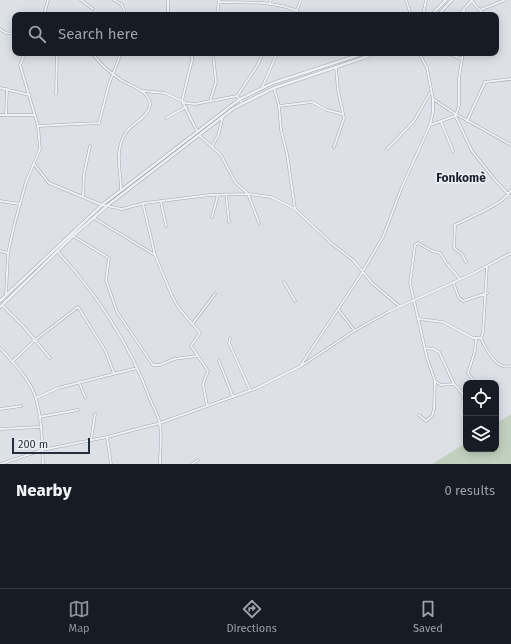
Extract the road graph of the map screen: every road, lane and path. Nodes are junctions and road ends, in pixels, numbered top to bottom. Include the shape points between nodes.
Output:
1 (48, 0) edge
2 (81, 0) edge
3 (114, 0) edge
4 (168, 0) edge
5 (271, 0) edge
6 (301, 0) edge
7 (406, 0) edge
8 (426, 0) edge
9 (446, 0) edge
10 (452, 0) edge
11 (471, 0) edge
12 (505, 0) edge
13 (219, 1) edge
14 (269, 4) junction
15 (93, 9) dead end
16 (464, 9) joint
17 (480, 10) joint
18 (296, 11) joint
19 (45, 12) edge
20 (125, 12) edge
21 (168, 12) edge
22 (217, 12) edge
23 (410, 12) edge
24 (424, 12) edge
25 (434, 12) edge
26 (441, 12) edge
27 (461, 12) edge
28 (0, 29) edge
29 (12, 34) edge
30 (24, 56) edge
31 (57, 56) edge
32 (95, 56) edge
33 (120, 56) edge
34 (192, 56) edge
35 (213, 56) edge
36 (262, 56) edge
37 (276, 56) edge
38 (355, 56) edge
39 (366, 56) edge
40 (421, 56) edge
41 (454, 56) edge
42 (462, 56) edge
43 (462, 59) junction
44 (336, 68) junction
45 (113, 74) junction
46 (511, 79) edge
47 (0, 88) edge
48 (262, 88) junction
49 (274, 88) junction
50 (7, 89) junction
51 (142, 91) junction
52 (430, 93) junction
53 (56, 94) dead end
54 (30, 95) junction
55 (237, 96) junction
56 (240, 99) junction
57 (433, 99) junction
58 (182, 101) junction
59 (210, 101) junction
60 (242, 102) junction
61 (279, 106) junction
62 (186, 107) junction
63 (343, 114) junction
64 (0, 115) edge
65 (6, 115) junction
66 (35, 115) junction
67 (455, 115) junction
68 (223, 116) junction
69 (166, 118) dead end
70 (467, 121) junction
71 (440, 122) junction
72 (430, 125) junction
73 (38, 126) junction
74 (197, 131) junction
75 (199, 135) junction
76 (511, 145) edge
77 (90, 146) dead end
78 (212, 146) junction
79 (334, 147) dead end
80 (387, 149) dead end
81 (453, 151) dead end
82 (34, 164) junction
83 (121, 190) junction
84 (511, 190) edge
85 (226, 194) junction
86 (248, 194) junction
87 (509, 194) junction
88 (218, 195) junction
89 (83, 196) junction
90 (511, 197) edge
91 (0, 201) edge
92 (161, 202) junction
93 (20, 204) junction
94 (102, 204) junction
95 (143, 204) junction
96 (108, 205) junction
97 (295, 209) junction
98 (94, 217) junction
99 (212, 217) dead end
100 (229, 222) dead end
101 (259, 223) dead end
102 (166, 226) dead end
103 (73, 236) junction
104 (0, 251) edge
105 (57, 252) junction
106 (8, 253) junction
107 (511, 254) edge
108 (155, 255) junction
109 (466, 262) dead end
110 (487, 267) junction
111 (362, 271) junction
112 (460, 279) junction
113 (284, 282) dead end
114 (453, 282) junction
115 (487, 293) junction
116 (215, 294) dead end
117 (6, 295) junction
118 (412, 300) junction
119 (0, 301) edge
120 (295, 301) dead end
121 (1, 306) edge
122 (399, 306) junction
123 (338, 309) junction
124 (418, 319) junction
125 (193, 323) junction
126 (354, 331) junction
127 (230, 338) dead end
128 (481, 338) junction
129 (476, 339) junction
130 (34, 340) junction
131 (0, 348) edge
132 (425, 348) junction
133 (198, 356) junction
134 (50, 358) dead end
135 (219, 361) dead end
136 (12, 362) junction
137 (301, 366) junction
138 (511, 366) edge
139 (136, 368) junction
140 (114, 374) junction
141 (473, 380) edge
142 (435, 381) junction
143 (79, 382) junction
144 (454, 384) junction
145 (441, 385) junction
146 (435, 389) junction
147 (250, 390) junction
148 (463, 396) edge
149 (85, 397) dead end
150 (233, 397) junction
151 (36, 398) junction
152 (21, 406) dead end
153 (207, 406) junction
154 (0, 409) edge
155 (78, 410) dead end
156 (95, 414) dead end
157 (419, 415) dead end
158 (39, 418) junction
159 (160, 423) junction
160 (40, 427) junction
161 (0, 429) edge
162 (106, 437) junction
163 (91, 440) junction
164 (42, 450) junction
165 (198, 460) dead end
166 (1, 464) edge
167 (43, 464) edge
168 (111, 464) edge
169 (160, 464) edge
170 (192, 464) edge

1 - 19 street
2 - 15 street
3 - 20 street via 122,5
4 - 21 street
5 - 14 street
6 - 18 street
7 - 23 street
8 - 24 street
9 - 25 street
10 - 26 street
11 - 16 street
11 - 17 street
12 - 17 street
13 - 14 street
13 - 22 street
14 - 18 street
16 - 27 street
28 - 29 street
30 - 54 street via 20,65
31 - 53 street
32 - 45 street
33 - 45 street
34 - 58 street
35 - 59 street via 216,82
36 - 55 street
37 - 48 street
38 - 48 street
39 - 44 street
40 - 52 street via 427,68
41 - 43 street
42 - 43 street
43 - 67 street via 459,106
44 - 49 street
44 - 63 street
45 - 51 street
45 - 73 street via 99,123
46 - 70 street via 485,82
47 - 50 street
48 - 56 street
49 - 60 street
49 - 61 street
50 - 54 street
50 - 65 street
51 - 58 street via 165,93
51 - 83 street via 149,100 149,111 128,129 120,145 118,160
52 - 57 street
52 - 80 street via 414,121
54 - 66 street
55 - 56 street
55 - 59 street
56 - 60 street
56 - 74 street
57 - 67 street
57 - 72 street
58 - 59 street via 196,104
58 - 62 street
60 - 68 street
61 - 63 street via 312,102 327,110
61 - 97 street
62 - 69 street
62 - 74 street
63 - 79 street via 344,122
64 - 65 street
65 - 66 street
66 - 73 street
67 - 70 street
67 - 71 street
67 - 87 street via 472,151
68 - 75 street
68 - 78 street via 218,136
70 - 76 street
71 - 72 street
71 - 81 street
72 - 111 street via 383,237
73 - 82 street via 40,149
74 - 83 street
75 - 78 street
75 - 96 street
77 - 89 street via 84,174
78 - 86 street via 221,155 235,182
82 - 89 street via 50,183
82 - 93 street
83 - 94 street
84 - 87 street
85 - 86 street
85 - 88 street
85 - 100 street
86 - 97 street via 271,197
86 - 101 street
87 - 90 street
87 - 109 street via 455,225 454,248 462,254
88 - 92 street
88 - 99 street
89 - 94 street
91 - 93 street
92 - 95 street
92 - 102 street
93 - 106 street
94 - 96 street
94 - 117 street
95 - 96 street via 124,209
95 - 108 street
96 - 98 street
97 - 111 street
98 - 103 street
98 - 108 street
103 - 105 street
103 - 133 street via 109,258 106,280 117,312 153,365 160,366 174,359
104 - 106 street
105 - 121 street
105 - 139 street via 86,284 126,344
106 - 117 street
107 - 110 street
108 - 125 street via 174,300
110 - 112 street
110 - 115 street
111 - 122 street
111 - 123 street
112 - 114 street
112 - 118 street via 440,253 418,243 415,245 410,271
113 - 120 street
114 - 115 street via 459,298 463,301
114 - 118 street
115 - 128 street
116 - 125 street
117 - 119 street
118 - 122 street
118 - 124 street
121 - 130 street
122 - 126 street
123 - 126 street
123 - 137 street
124 - 129 street via 450,324
124 - 132 street
125 - 133 street via 200,333 191,344
126 - 137 street
127 - 147 street via 228,343
128 - 129 street
128 - 138 street via 497,362 506,367
129 - 141 street via 468,373
130 - 134 street
130 - 136 street
130 - 140 street via 78,307 106,352
131 - 136 street
132 - 142 street
132 - 144 street via 433,348 439,352
133 - 153 street via 208,371 203,384
135 - 150 street
136 - 151 street
137 - 147 street
139 - 140 street
139 - 159 street via 143,378
140 - 143 street
142 - 145 street
142 - 146 street
143 - 149 street
143 - 151 street
144 - 145 street
144 - 148 street
145 - 146 street
146 - 157 street via 432,416 426,421
147 - 150 street
150 - 153 street
151 - 158 street
152 - 154 street
153 - 159 street
155 - 158 street
156 - 163 street
158 - 160 street
159 - 162 street
159 - 169 street
160 - 161 street
160 - 164 street
162 - 163 street
162 - 168 street
163 - 164 street
164 - 166 street
164 - 167 street
165 - 170 street

